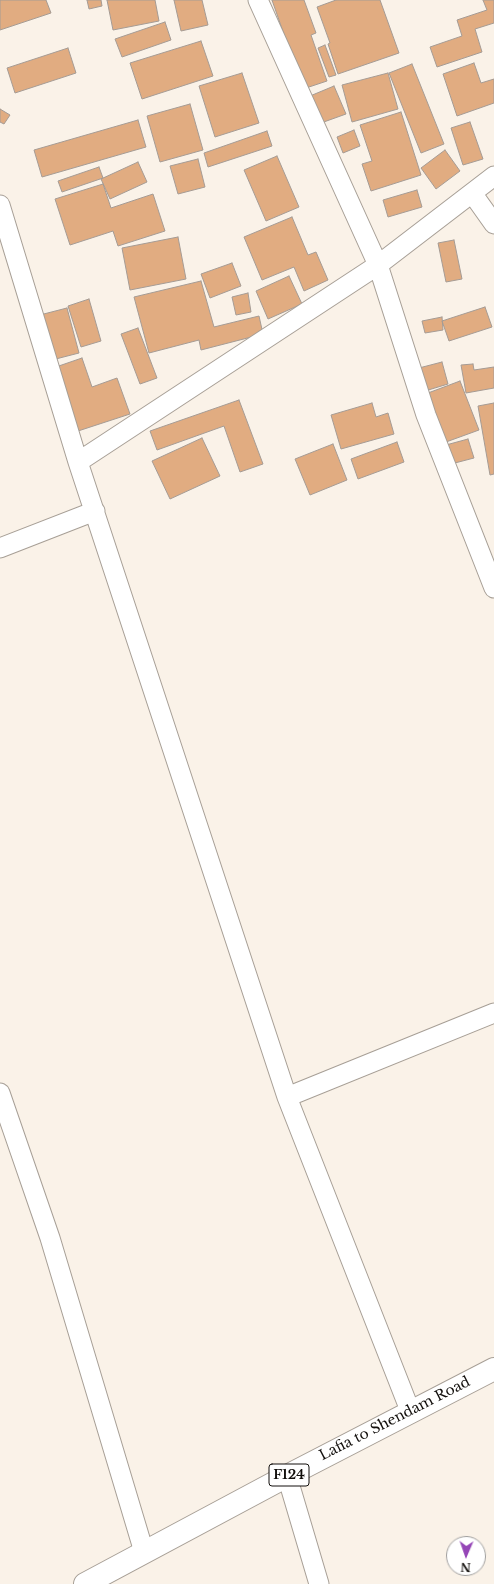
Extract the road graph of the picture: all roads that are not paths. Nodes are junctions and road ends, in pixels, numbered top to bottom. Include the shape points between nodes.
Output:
1 (258, 0) edge
2 (494, 176) edge
3 (472, 193) junction
4 (0, 205) edge
5 (494, 224) edge
6 (378, 265) junction
7 (78, 462) junction
8 (94, 511) junction
9 (0, 548) edge
10 (494, 588) edge
11 (494, 1013) edge
12 (0, 1093) edge
13 (287, 1097) junction
14 (494, 1369) edge
15 (412, 1412) junction
16 (286, 1476) junction
17 (144, 1552) junction
18 (85, 1584) edge
19 (320, 1584) edge

1 - 6 street
2 - 3 street
3 - 5 street
3 - 6 street
4 - 7 street
6 - 7 street
6 - 10 street via 426,416
7 - 8 street
8 - 9 street
8 - 13 street
11 - 13 street
12 - 17 street via 50,1238
13 - 15 street
14 - 15 main road, Lafia to Shendam Road / F124
15 - 16 main road, Lafia to Shendam Road / F124
16 - 17 main road, Lafia to Shendam Road / F124
16 - 19 street
17 - 18 main road, Lafia to Shendam Road / F124

